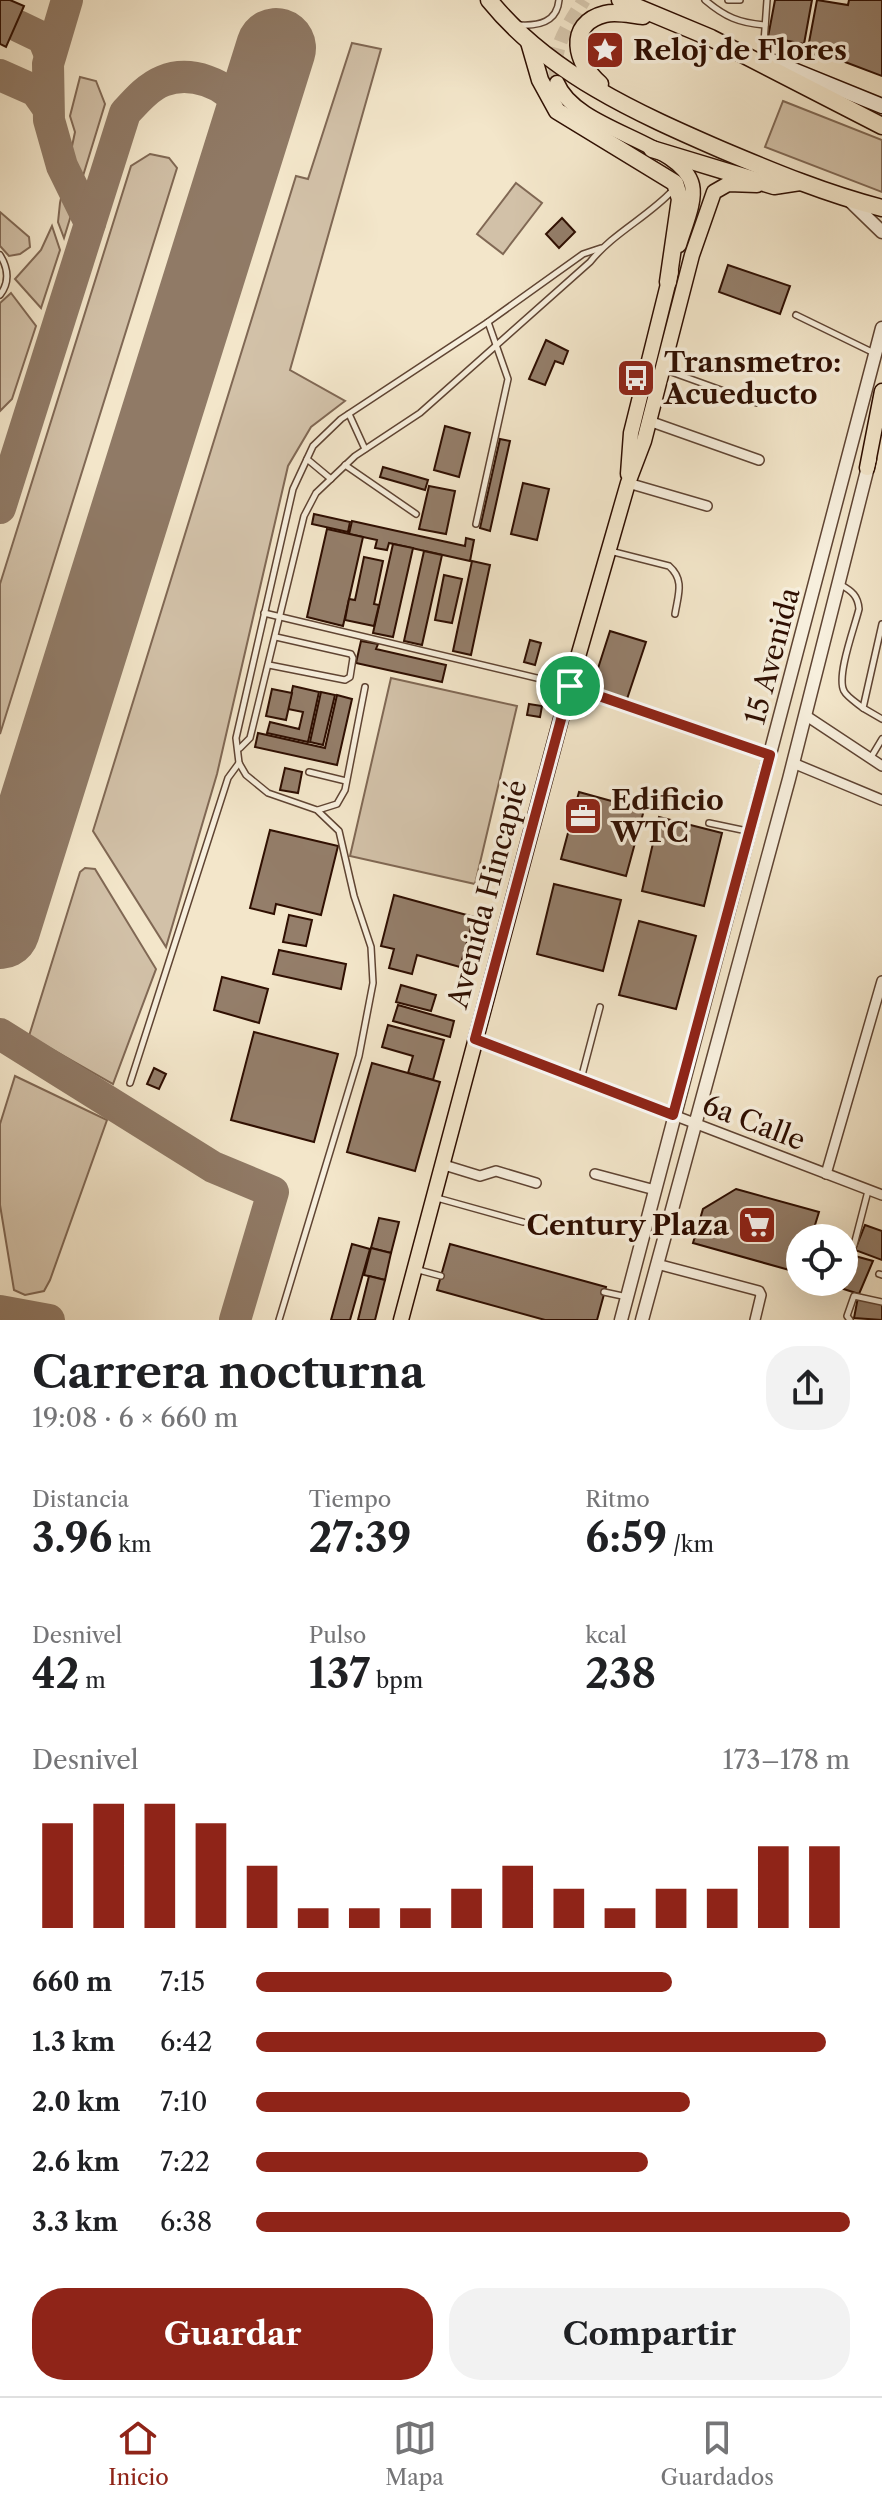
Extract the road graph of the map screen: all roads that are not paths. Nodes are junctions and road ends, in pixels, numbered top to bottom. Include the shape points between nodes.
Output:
1 (489, 0) edge
2 (559, 0) edge
3 (620, 0) edge
4 (705, 0) edge
5 (728, 0) edge
6 (740, 0) edge
7 (767, 0) edge
8 (661, 17) junction
9 (511, 24) junction
10 (765, 25) junction
11 (711, 38) junction
12 (529, 42) junction
13 (763, 58) junction
14 (557, 83) dead end
15 (882, 106) edge
16 (633, 109) junction
17 (882, 126) edge
18 (652, 149) junction
19 (802, 182) junction
20 (677, 186) junction
21 (774, 186) junction
22 (849, 200) junction
23 (882, 208) edge
24 (882, 215) edge
25 (882, 232) edge
26 (601, 248) junction
27 (0, 255) edge
28 (668, 282) junction
29 (0, 295) edge
30 (796, 315) dead end
31 (488, 322) junction
32 (882, 328) edge
33 (496, 342) junction
34 (876, 353) junction
35 (662, 369) junction
36 (882, 391) edge
37 (757, 403) dead end
38 (349, 414) junction
39 (649, 421) junction
40 (882, 426) edge
41 (365, 449) junction
42 (307, 459) junction
43 (759, 460) dead end
44 (345, 465) junction
45 (867, 468) junction
46 (331, 479) junction
47 (628, 483) junction
48 (707, 506) dead end
49 (416, 514) dead end
50 (476, 524) dead end
51 (609, 551) junction
52 (838, 583) junction
53 (264, 613) junction
54 (675, 614) dead end
55 (282, 617) junction
56 (882, 624) edge
57 (276, 637) junction
58 (269, 665) junction
59 (570, 686) junction
60 (365, 687) dead end
61 (863, 708) junction
62 (805, 715) junction
63 (882, 719) edge
64 (882, 739) edge
65 (239, 749) junction
66 (770, 755) junction
67 (870, 759) junction
68 (239, 763) junction
69 (793, 763) junction
70 (882, 766) edge
71 (309, 772) dead end
72 (346, 781) junction
73 (882, 800) edge
74 (317, 810) junction
75 (709, 823) dead end
76 (750, 832) junction
77 (882, 981) edge
78 (600, 1007) dead end
79 (475, 1039) junction
80 (581, 1080) junction
81 (130, 1083) dead end
82 (673, 1115) junction
83 (695, 1123) junction
84 (441, 1164) junction
85 (595, 1174) dead end
86 (826, 1174) junction
87 (536, 1183) dead end
88 (655, 1190) junction
89 (868, 1190) junction
90 (882, 1195) edge
91 (432, 1197) junction
92 (523, 1222) dead end
93 (858, 1229) edge
94 (657, 1264) junction
95 (414, 1269) junction
96 (441, 1276) dead end
97 (604, 1292) dead end
98 (627, 1297) junction
99 (882, 1302) edge
100 (279, 1320) edge
101 (401, 1320) edge
102 (621, 1320) edge
103 (642, 1320) edge
104 (755, 1320) edge
105 (850, 1320) edge

1 - 9 highway
2 - 9 lane via 546,22
3 - 8 highway
4 - 10 lane via 740,23
5 - 6 lane
7 - 10 lane
8 - 11 highway
8 - 16 highway via 605,14 586,26 578,43 587,71
9 - 12 highway
10 - 13 lane
11 - 13 main road
11 - 17 highway
12 - 16 highway
12 - 20 highway via 542,87 557,111
13 - 15 main road
14 - 18 main road, Avenida Hincapié via 574,108
16 - 19 highway
18 - 21 highway
18 - 28 main road, Avenida Hincapié via 682,168 693,188
19 - 21 highway
19 - 22 highway
20 - 26 lane
20 - 28 highway
21 - 35 main road, Avenida Hincapié via 728,184 712,195
22 - 23 highway
22 - 24 main road
22 - 25 street
26 - 31 lane via 583,254
26 - 33 lane
27 - 29 lane via 7,280
28 - 47 main road, Avenida Hincapié via 631,433
30 - 34 lane
31 - 33 lane
31 - 38 lane
32 - 34 street, 15 Avenida
33 - 41 lane via 420,413
33 - 50 lane via 508,379
34 - 66 street, 15 Avenida
35 - 37 lane
35 - 39 main road, Avenida Hincapié
36 - 45 main road
38 - 41 lane
38 - 42 lane via 313,446
39 - 43 street
39 - 47 main road, Avenida Hincapié
40 - 45 street, 15 Avenida
41 - 44 lane
42 - 46 lane
42 - 53 lane via 293,489
44 - 46 lane
44 - 49 lane
45 - 52 street, 15 Avenida
46 - 55 lane via 304,516
47 - 48 street
47 - 51 main road, Avenida Hincapié
51 - 54 lane via 669,566 680,583
51 - 59 main road, Avenida Hincapié
52 - 61 lane via 859,601 842,687
52 - 62 street, 15 Avenida
53 - 55 lane
53 - 65 lane via 236,738
55 - 57 lane
55 - 59 lane
56 - 61 lane
57 - 58 lane
57 - 58 lane via 351,654 350,677
58 - 65 lane via 250,738
59 - 66 street
59 - 79 main road, Avenida Hincapié
60 - 72 lane
61 - 63 lane
62 - 67 street
62 - 69 street, 15 Avenida
64 - 67 lane
65 - 68 lane
66 - 76 street, 15 Avenida
67 - 70 street
68 - 74 lane via 268,793
68 - 81 lane via 228,778
69 - 73 street
69 - 83 street, 15 Avenida
71 - 72 lane
72 - 74 lane via 337,804
74 - 100 lane via 339,831 371,947 373,983 355,1071
75 - 76 lane
76 - 82 street, 15 Avenida
77 - 86 street
78 - 80 lane
79 - 80 street, 6a Calle
79 - 84 main road, Avenida Hincapié
80 - 82 street, 6a Calle
82 - 83 street, 6a Calle
82 - 88 street, 15 Avenida
83 - 86 street, 6a Calle
83 - 94 street, 15 Avenida
84 - 87 street via 480,1176 496,1171
84 - 91 main road, Avenida Hincapié
85 - 88 street
86 - 89 street, 6a Calle
88 - 98 street, 15 Avenida
89 - 90 street, 6a Calle
89 - 93 lane
91 - 92 lane
91 - 95 main road, Avenida Hincapié
94 - 103 street, 15 Avenida
94 - 104 street via 755,1289 761,1295
95 - 96 lane
95 - 101 main road, Avenida Hincapié
97 - 98 lane
98 - 102 street, 15 Avenida
99 - 105 lane via 854,1296

